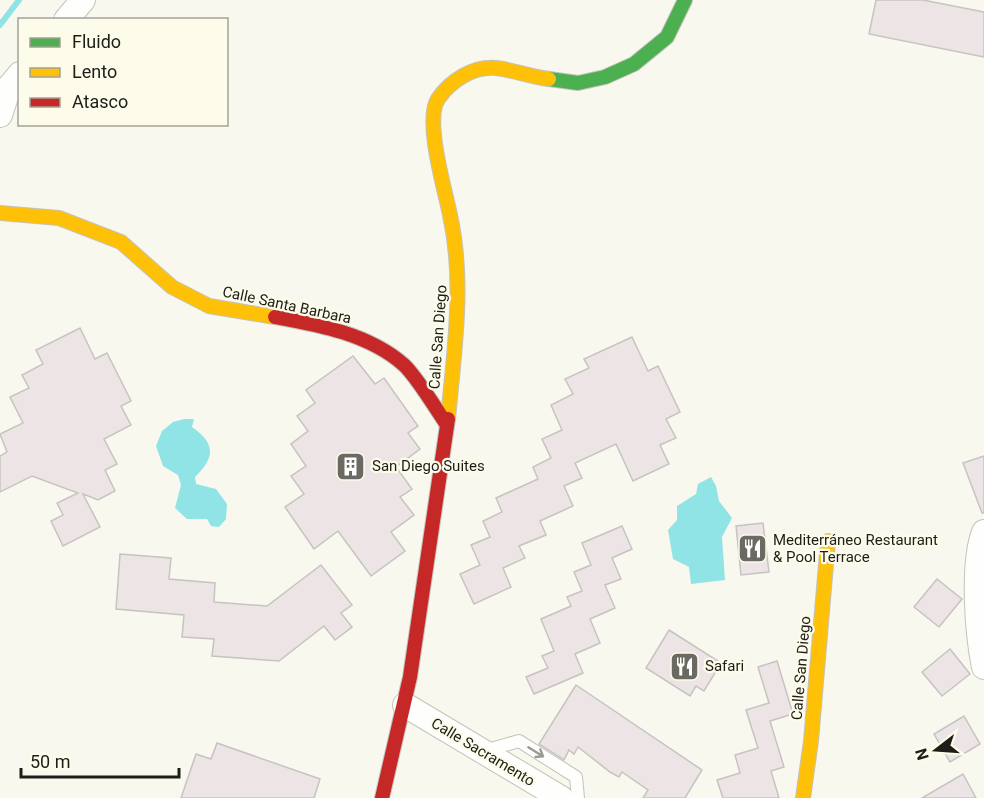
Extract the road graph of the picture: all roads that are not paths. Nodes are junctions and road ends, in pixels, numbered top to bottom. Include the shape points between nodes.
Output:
1 (83, 0) edge
2 (685, 0) edge
3 (68, 18) edge
4 (18, 76) edge
5 (0, 115) edge
6 (0, 213) edge
7 (447, 425) junction
8 (984, 532) edge
9 (828, 541) dead end
10 (984, 667) edge
11 (405, 705) junction
12 (483, 752) junction
13 (382, 798) edge
14 (561, 798) edge
15 (578, 798) edge
16 (803, 798) edge

1 - 3 street
2 - 7 street, Calle San Diego via 667,37 634,64 605,77 578,83 494,68 471,72 453,82 436,101 432,130 453,227 459,276
4 - 5 street via 9,87
6 - 7 street, Calle Santa Barbara via 58,218 121,242 172,287 209,306 308,323 379,347 405,366
7 - 11 street, Calle San Diego
8 - 10 street via 978,565
9 - 16 street, Calle San Diego via 812,741
11 - 12 street, Calle Sacramento
11 - 13 street, Calle San Diego
12 - 14 street, Calle Sacramento
12 -> 15 lane via 519,741 576,777

